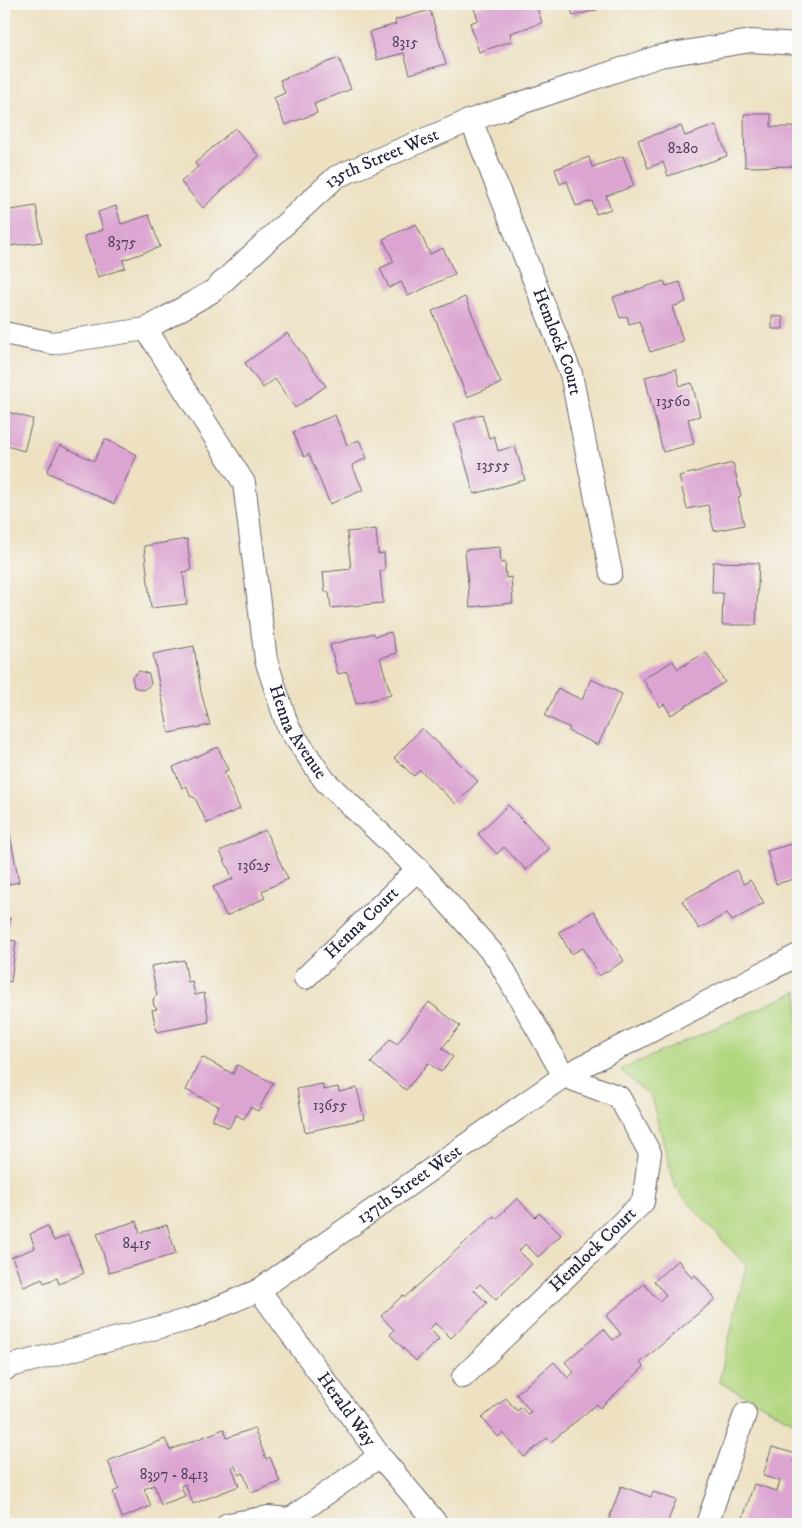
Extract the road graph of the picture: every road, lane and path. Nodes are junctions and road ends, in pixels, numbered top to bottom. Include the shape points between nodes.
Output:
1 (798, 44) edge
2 (471, 120) junction
3 (146, 329) junction
4 (4, 333) edge
5 (611, 573) dead end
6 (418, 869) junction
7 (798, 955) edge
8 (305, 978) dead end
9 (564, 1076) junction
10 (259, 1290) junction
11 (4, 1370) edge
12 (463, 1377) dead end
13 (745, 1414) dead end
14 (380, 1456) junction
15 (290, 1522) edge
16 (228, 1524) edge
17 (437, 1524) edge
18 (707, 1524) edge

1 - 2 street, 135th Street West via 751,41 660,56
2 - 3 street, 135th Street West via 336,177 213,290
2 - 5 street, Hemlock Court via 571,374
3 - 4 street, 135th Street West via 53,343
3 - 6 street, Henna Avenue via 244,483 266,660 288,727 325,781
6 - 8 street, Henna Court
6 - 9 street, Henna Avenue via 497,958
7 - 9 street, 137th Street West
9 - 10 street, 137th Street West
9 - 12 street, Hemlock Court via 619,1097 650,1153 643,1202
10 - 11 street, 137th Street West via 191,1320
10 - 14 street, Herald Way
13 - 18 street
14 - 15 street
14 - 17 street, Herald Way
15 - 16 street via 268,1517

